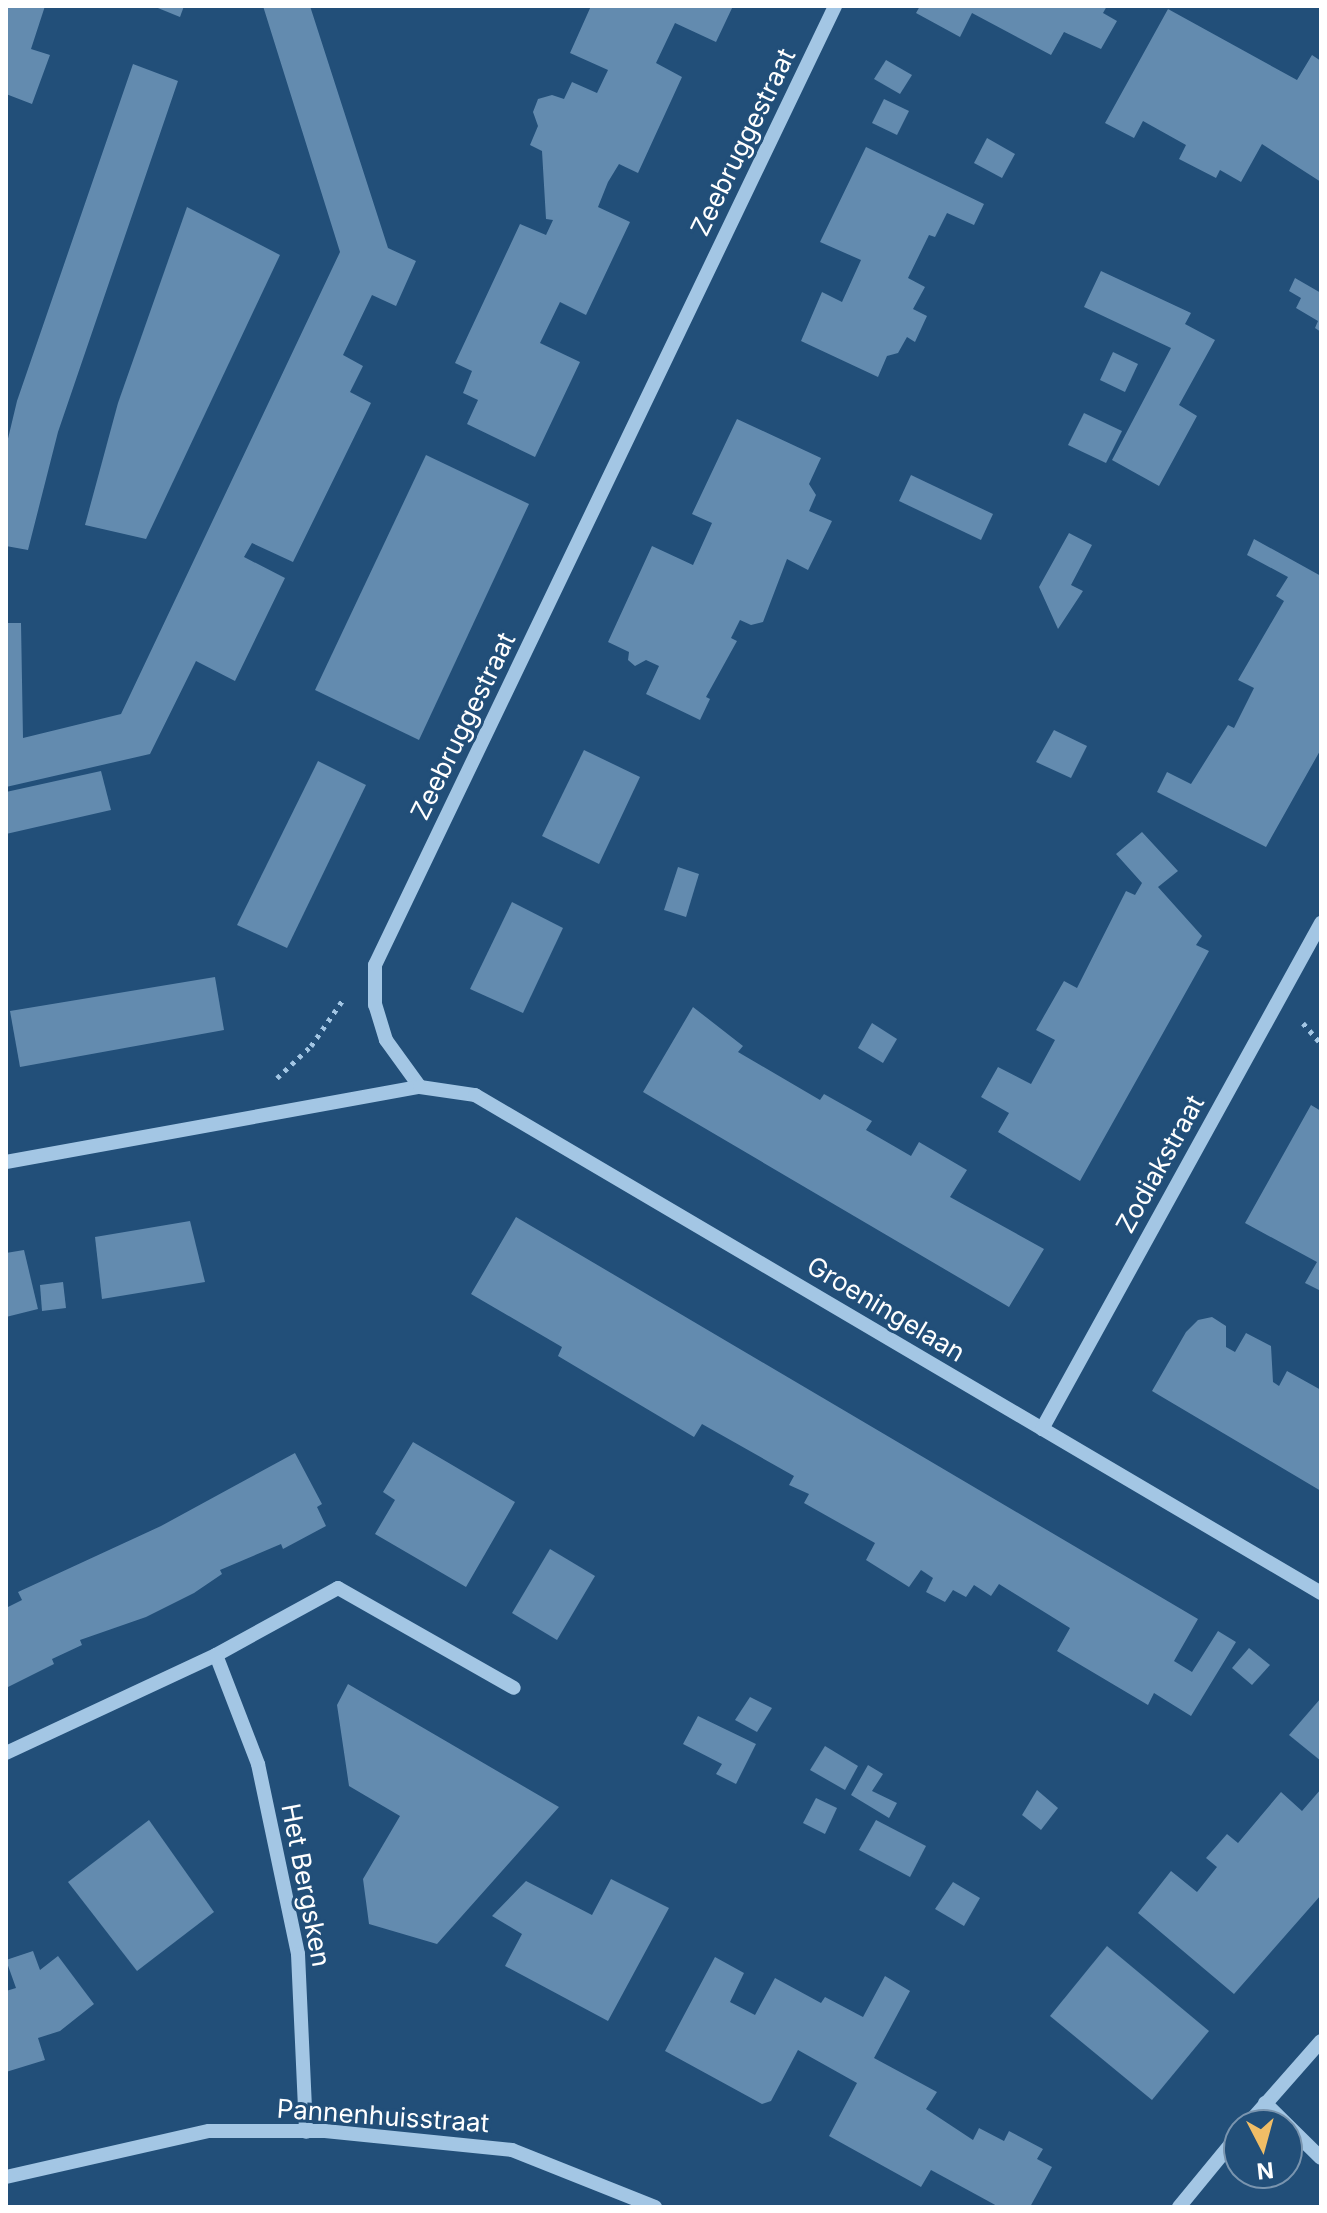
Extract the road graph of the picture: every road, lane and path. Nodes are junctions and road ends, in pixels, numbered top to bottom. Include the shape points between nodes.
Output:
1 (835, 6) edge
2 (1321, 923) edge
3 (375, 965) junction
4 (274, 1080) dead end
5 (420, 1087) junction
6 (6, 1162) edge
7 (1042, 1429) junction
8 (1321, 1593) edge
9 (216, 1655) junction
10 (514, 1688) dead end
11 (6, 1753) edge
12 (1321, 2041) edge
13 (1265, 2103) junction
14 (1260, 2109) edge
15 (306, 2132) junction
16 (1223, 2153) edge
17 (1321, 2158) edge
18 (6, 2177) edge
19 (655, 2207) edge
20 (1179, 2207) edge

1 - 3 street, Zeebruggestraat
2 - 7 street, Zodiakstraat
3 - 4 path via 352,986 311,1046
3 - 5 street, Zeebruggestraat via 375,1005 386,1040
5 - 6 street
5 - 7 street, Groeningelaan via 475,1095
7 - 8 street, Groeningelaan
9 - 10 street via 338,1588
9 - 11 street
9 - 15 street, Het Bergsken via 258,1764 298,1954
12 - 13 street
13 - 14 street
13 - 17 street
15 - 18 street, Pannenhuisstraat via 209,2131
15 - 19 street, Pannenhuisstraat via 512,2150
16 - 20 street

